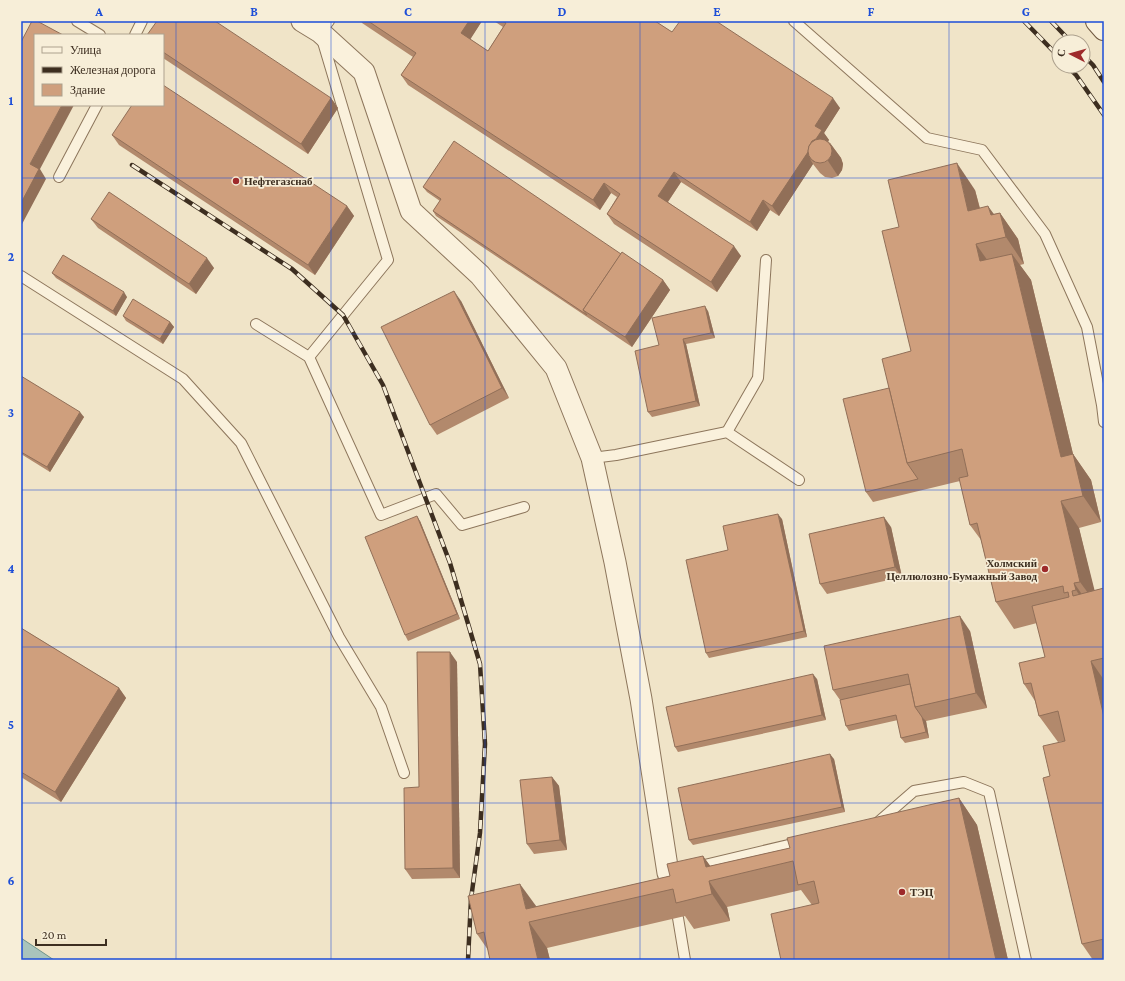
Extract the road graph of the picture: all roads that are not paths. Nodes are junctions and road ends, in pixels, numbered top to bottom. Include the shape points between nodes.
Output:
1 (77, 21) edge
2 (142, 21) edge
3 (302, 21) edge
4 (794, 21) edge
5 (1097, 21) edge
6 (325, 26) edge
7 (1104, 29) edge
8 (98, 34) edge
9 (136, 34) edge
10 (96, 106) edge
11 (59, 177) dead end
12 (766, 260) dead end
13 (21, 276) edge
14 (256, 324) dead end
15 (309, 357) junction
16 (1104, 422) edge
17 (726, 432) junction
18 (592, 458) junction
19 (799, 480) dead end
20 (524, 507) dead end
21 (404, 773) dead end
22 (867, 827) edge
23 (814, 839) edge
24 (674, 873) joint
25 (678, 918) edge
26 (685, 960) edge
27 (1026, 960) edge

1 - 8 lane
2 - 9 lane
3 - 6 street
4 - 16 lane via 927,138 982,150 1045,234 1087,327
5 - 7 main road
6 - 15 lane via 388,260
6 - 18 street via 364,72 412,211 480,275 556,368
10 - 11 lane
12 - 17 lane via 758,378
13 - 21 lane via 183,379 242,443 339,637 381,707
14 - 15 lane
15 - 20 lane via 381,515 436,494 462,525
17 - 18 lane
17 - 19 lane
18 - 24 street
22 - 27 lane via 875,825 914,791 964,782 989,792
23 - 24 lane
25 - 26 lane

